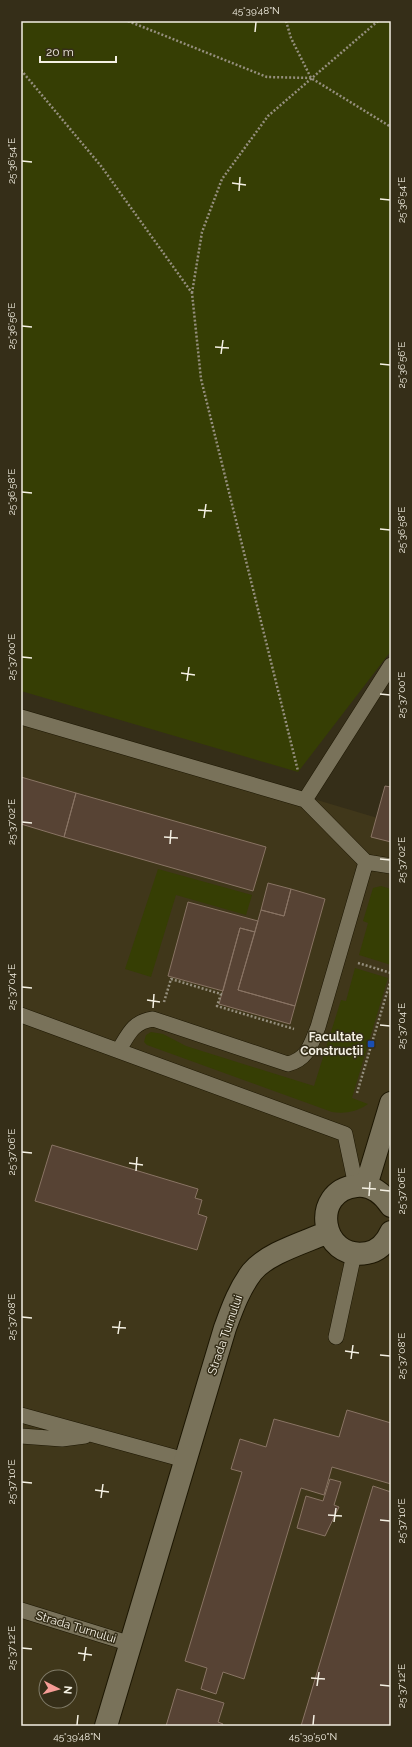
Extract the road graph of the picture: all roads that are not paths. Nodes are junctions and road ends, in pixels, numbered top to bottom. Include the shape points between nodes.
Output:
1 (391, 665) edge
2 (21, 717) edge
3 (306, 800) junction
4 (366, 862) junction
5 (391, 866) edge
6 (21, 1015) edge
7 (119, 1050) junction
8 (391, 1103) edge
9 (361, 1186) junction
10 (391, 1206) edge
11 (328, 1232) junction
12 (390, 1237) edge
13 (354, 1254) junction
14 (336, 1338) dead end
15 (21, 1415) edge
16 (92, 1435) junction
17 (21, 1436) edge
18 (185, 1460) junction
19 (21, 1610) edge
20 (131, 1644) junction
21 (106, 1726) edge

1 - 3 lane
2 - 3 lane
3 - 4 lane
4 - 5 lane
4 - 7 lane via 318,1027 311,1045 298,1062 288,1064 153,1019 142,1020 131,1029
6 - 7 lane
7 - 9 lane via 345,1134
8 - 9 street
9 - 10 street via 377,1190
9 - 11 street via 346,1188 330,1202 326,1222
11 - 13 street via 338,1246
11 - 18 street, Strada Turnului via 279,1253 261,1264 239,1291 225,1328
12 - 13 street via 369,1253
13 - 14 lane
15 - 16 lane
16 - 17 lane via 62,1439
16 - 18 lane
18 - 20 street, Strada Turnului
19 - 20 lane, Strada Turnului
20 - 21 street, Strada Turnului

